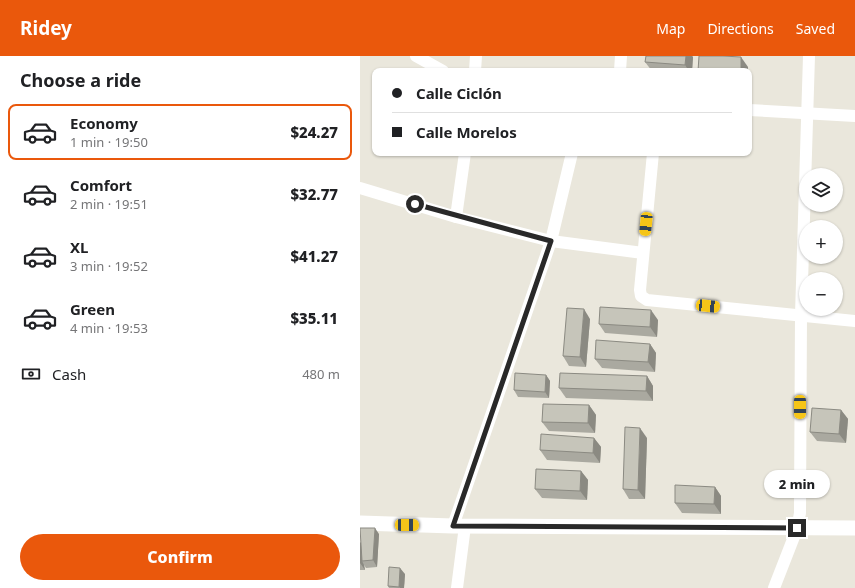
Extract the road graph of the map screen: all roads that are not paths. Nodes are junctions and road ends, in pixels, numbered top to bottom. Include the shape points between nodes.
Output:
1 (416, 56) edge
2 (476, 56) edge
3 (621, 56) edge
4 (809, 56) edge
5 (438, 68) edge
6 (475, 68) edge
7 (620, 68) edge
8 (752, 110) edge
9 (807, 113) junction
10 (855, 116) edge
11 (465, 156) edge
12 (571, 156) edge
13 (653, 156) edge
14 (360, 188) edge
15 (456, 217) junction
16 (551, 241) junction
17 (643, 253) junction
18 (802, 272) edge
19 (799, 315) edge
20 (801, 316) edge
21 (810, 316) edge
22 (855, 321) edge
23 (360, 523) edge
24 (459, 526) junction
25 (797, 528) junction
26 (855, 528) edge
27 (457, 588) edge
28 (774, 588) edge

1 - 5 street
2 - 6 street
3 - 7 street
4 - 9 street
8 - 9 street
9 - 10 street
9 - 18 street
11 - 15 street
12 - 16 street
13 - 17 street
14 - 15 street
15 - 16 street
16 - 17 street
16 - 24 street
17 - 19 street via 640,290 641,296 647,300
20 - 25 street via 800,513
21 - 22 street
23 - 24 street
24 - 25 street
24 - 27 street
25 - 26 street
25 - 28 street

